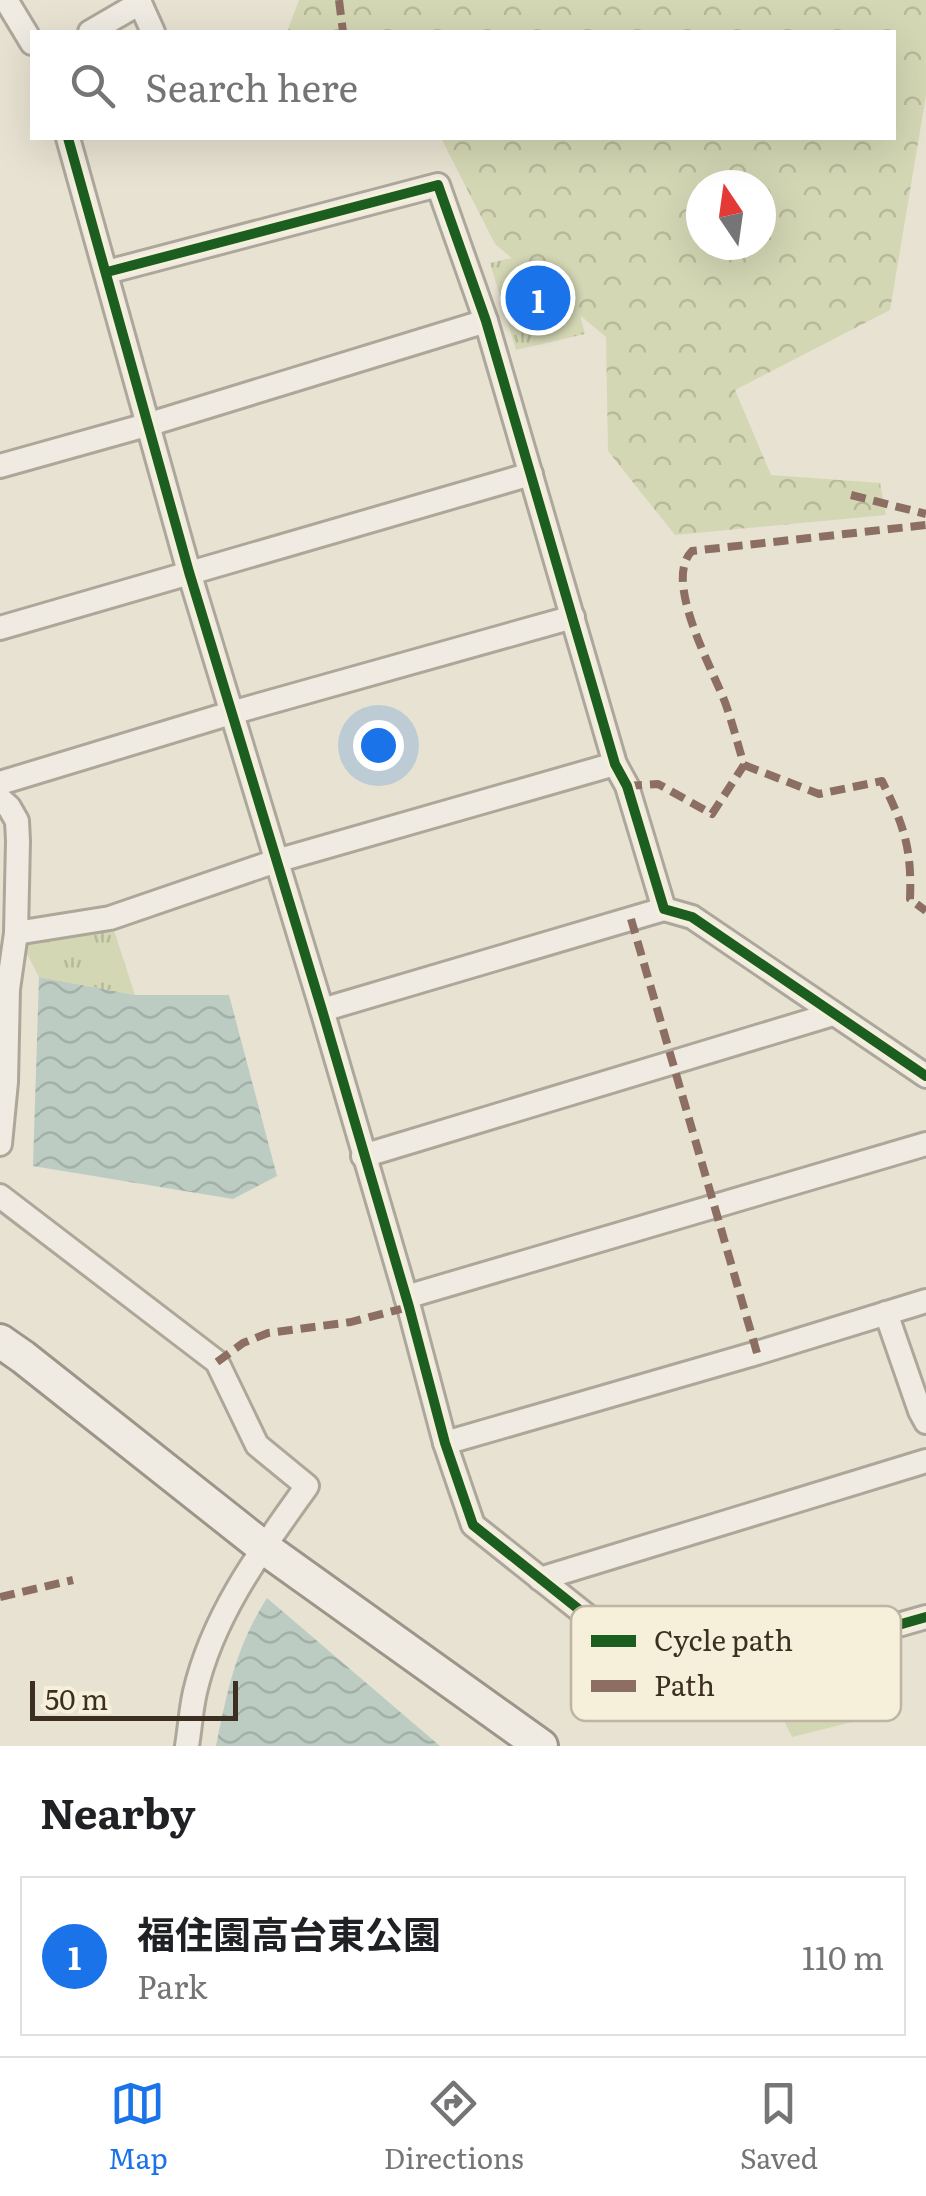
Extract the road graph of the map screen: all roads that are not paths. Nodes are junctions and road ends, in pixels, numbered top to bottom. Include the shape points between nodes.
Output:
1 (6, 0) edge
2 (93, 30) edge
3 (152, 30) edge
4 (30, 39) edge
5 (69, 140) edge
6 (107, 272) junction
7 (486, 321) junction
8 (150, 424) junction
9 (0, 466) edge
10 (532, 474) junction
11 (189, 572) junction
12 (572, 617) junction
13 (0, 628) edge
14 (232, 712) junction
15 (615, 764) junction
16 (0, 784) edge
17 (0, 799) edge
18 (276, 861) junction
19 (664, 909) junction
20 (16, 933) junction
21 (322, 1010) junction
22 (833, 1014) junction
23 (926, 1076) edge
24 (0, 1144) edge
25 (926, 1144) edge
26 (364, 1156) junction
27 (0, 1196) edge
28 (406, 1298) junction
29 (926, 1302) edge
30 (886, 1313) junction
31 (0, 1341) edge
32 (926, 1422) edge
33 (446, 1443) junction
34 (926, 1461) edge
35 (263, 1548) junction
36 (540, 1579) junction
37 (574, 1606) edge
38 (926, 1616) edge
39 (901, 1623) edge
40 (187, 1746) edge
41 (541, 1746) edge

1 - 4 street
2 - 3 street via 140,3
5 - 6 street
6 - 7 street via 438,184
6 - 8 street
7 - 8 street
7 - 10 street
8 - 9 street
8 - 11 street
10 - 11 street
10 - 12 street
11 - 13 street
11 - 14 street
12 - 14 street
12 - 15 street
14 - 16 street
14 - 18 street
15 - 18 street
15 - 19 street
17 - 20 street via 17,821
18 - 20 street via 110,918
18 - 21 street
19 - 21 street
19 - 22 street via 692,917
20 - 24 street
21 - 26 street
22 - 23 street
22 - 26 street
25 - 28 street
26 - 28 street
27 - 35 street via 217,1362 257,1445 307,1486
28 - 33 street
29 - 30 street
30 - 32 street
30 - 33 street
31 - 35 street
33 - 36 street via 473,1526
34 - 36 street
35 - 40 street via 238,1584 214,1640 196,1690
35 - 41 street
36 - 37 street
38 - 39 street

